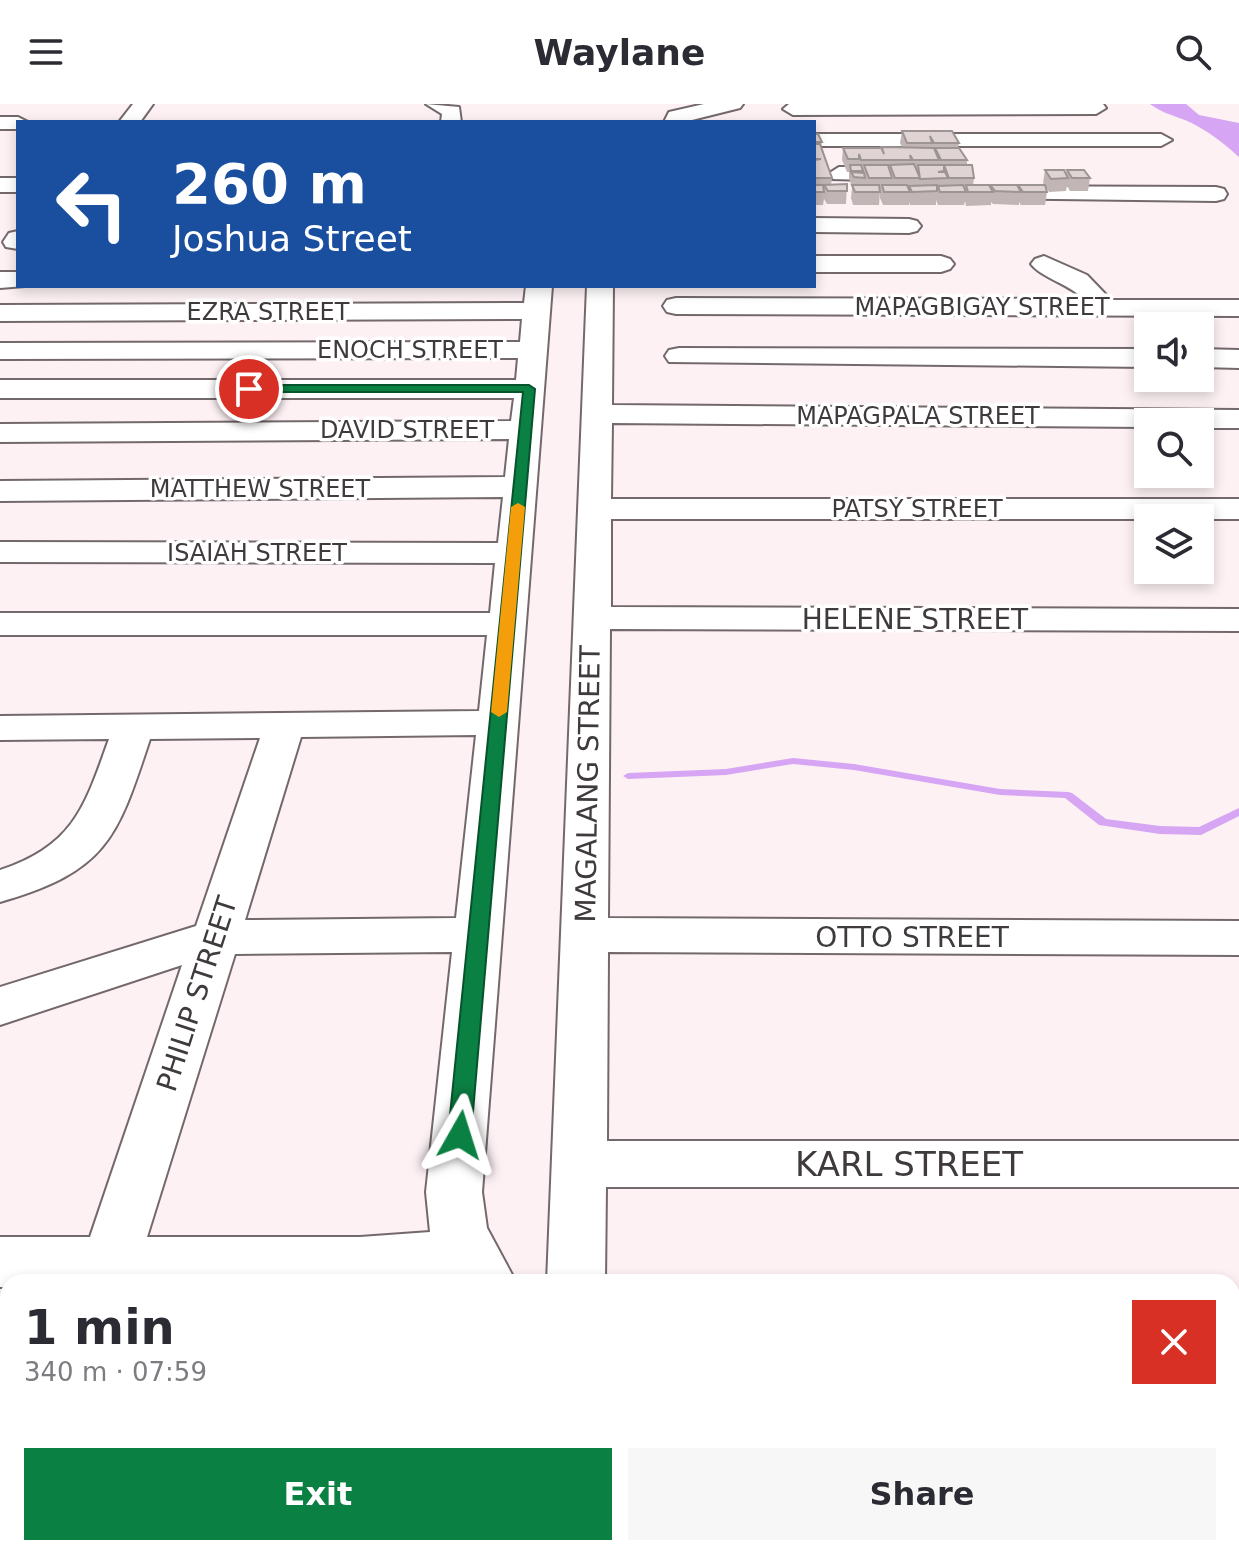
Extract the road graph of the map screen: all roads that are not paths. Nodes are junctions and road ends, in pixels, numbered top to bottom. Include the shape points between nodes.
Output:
1 (143, 104) edge
2 (436, 104) edge
3 (733, 104) edge
4 (794, 112) edge
5 (1103, 119) edge
6 (131, 120) edge
7 (451, 120) edge
8 (675, 120) edge
9 (1014, 140) junction
10 (1066, 140) junction
11 (966, 146) edge
12 (1181, 153) dead end
13 (829, 160) edge
14 (934, 174) edge
15 (1199, 174) dead end
16 (918, 193) edge
17 (962, 193) edge
18 (1047, 193) junction
19 (1101, 193) junction
20 (1155, 194) junction
21 (816, 225) edge
22 (909, 226) dead end
23 (816, 264) edge
24 (941, 264) dead end
25 (1044, 264) dead end
26 (600, 288) edge
27 (675, 296) edge
28 (1103, 308) junction
29 (1239, 308) edge
30 (0, 313) edge
31 (0, 351) edge
32 (532, 353) edge
33 (679, 356) junction
34 (1134, 358) edge
35 (1214, 358) edge
36 (1239, 359) edge
37 (0, 389) edge
38 (597, 414) junction
39 (683, 415) junction
40 (1239, 419) edge
41 (0, 433) edge
42 (520, 487) junction
43 (0, 491) edge
44 (595, 509) junction
45 (1239, 509) edge
46 (0, 552) edge
47 (514, 553) junction
48 (592, 618) junction
49 (1239, 620) edge
50 (0, 624) edge
51 (507, 624) junction
52 (498, 723) junction
53 (285, 725) junction
54 (134, 727) junction
55 (1, 731) edge
56 (0, 886) edge
57 (478, 935) junction
58 (585, 935) junction
59 (216, 937) junction
60 (1239, 938) edge
61 (0, 1006) edge
62 (579, 1164) junction
63 (1239, 1164) edge
64 (0, 1262) edge
65 (110, 1262) junction
66 (478, 1268) edge
67 (576, 1274) edge

1 - 6 street
2 - 7 street via 452,111
3 - 8 street
4 - 11 street
5 - 10 street
5 - 11 street
5 - 12 street via 1173,143
5 - 20 street
9 - 10 street
9 - 11 street
9 - 18 street
10 - 19 street
11 - 13 street
11 - 13 street
11 - 17 street
11 - 18 street
13 - 14 street
13 - 16 street
15 - 20 street via 1216,194
18 - 19 street
19 - 20 street
21 - 22 street
23 - 24 street
25 - 28 street via 1078,280
26 - 38 street, MAGALANG STREET
27 - 28 street, MAPAGBIGAY STREET
27 - 33 street
28 - 29 street, MAPAGBIGAY STREET
30 - 32 street, EZRA STREET
31 - 32 street, ENOCH STREET
32 - 37 street
32 - 41 street, DAVID STREET
32 - 42 street
33 - 34 street
33 - 39 street
35 - 36 street
38 - 39 street, MAPAGPALA STREET
38 - 44 street, MAGALANG STREET
39 - 40 street, MAPAGPALA STREET
42 - 43 street, MATTHEW STREET
42 - 47 street
44 - 45 street, PATSY STREET
44 - 48 street, MAGALANG STREET
46 - 47 street, ISAIAH STREET
47 - 51 street
48 - 49 street, HELENE STREET
48 - 58 street, MAGALANG STREET
50 - 51 street
51 - 52 street
52 - 53 street
52 - 57 street
53 - 54 street
53 - 59 street, PHILIP STREET
54 - 55 street
54 - 56 street via 99,822 84,845 56,866
57 - 59 street
57 - 66 street via 454,1192 459,1232
58 - 60 street, OTTO STREET
58 - 62 street, MAGALANG STREET
59 - 61 street
59 - 65 street, PHILIP STREET
62 - 63 street, KARL STREET
62 - 67 street, MAGALANG STREET
64 - 65 street
65 - 66 street via 360,1262

